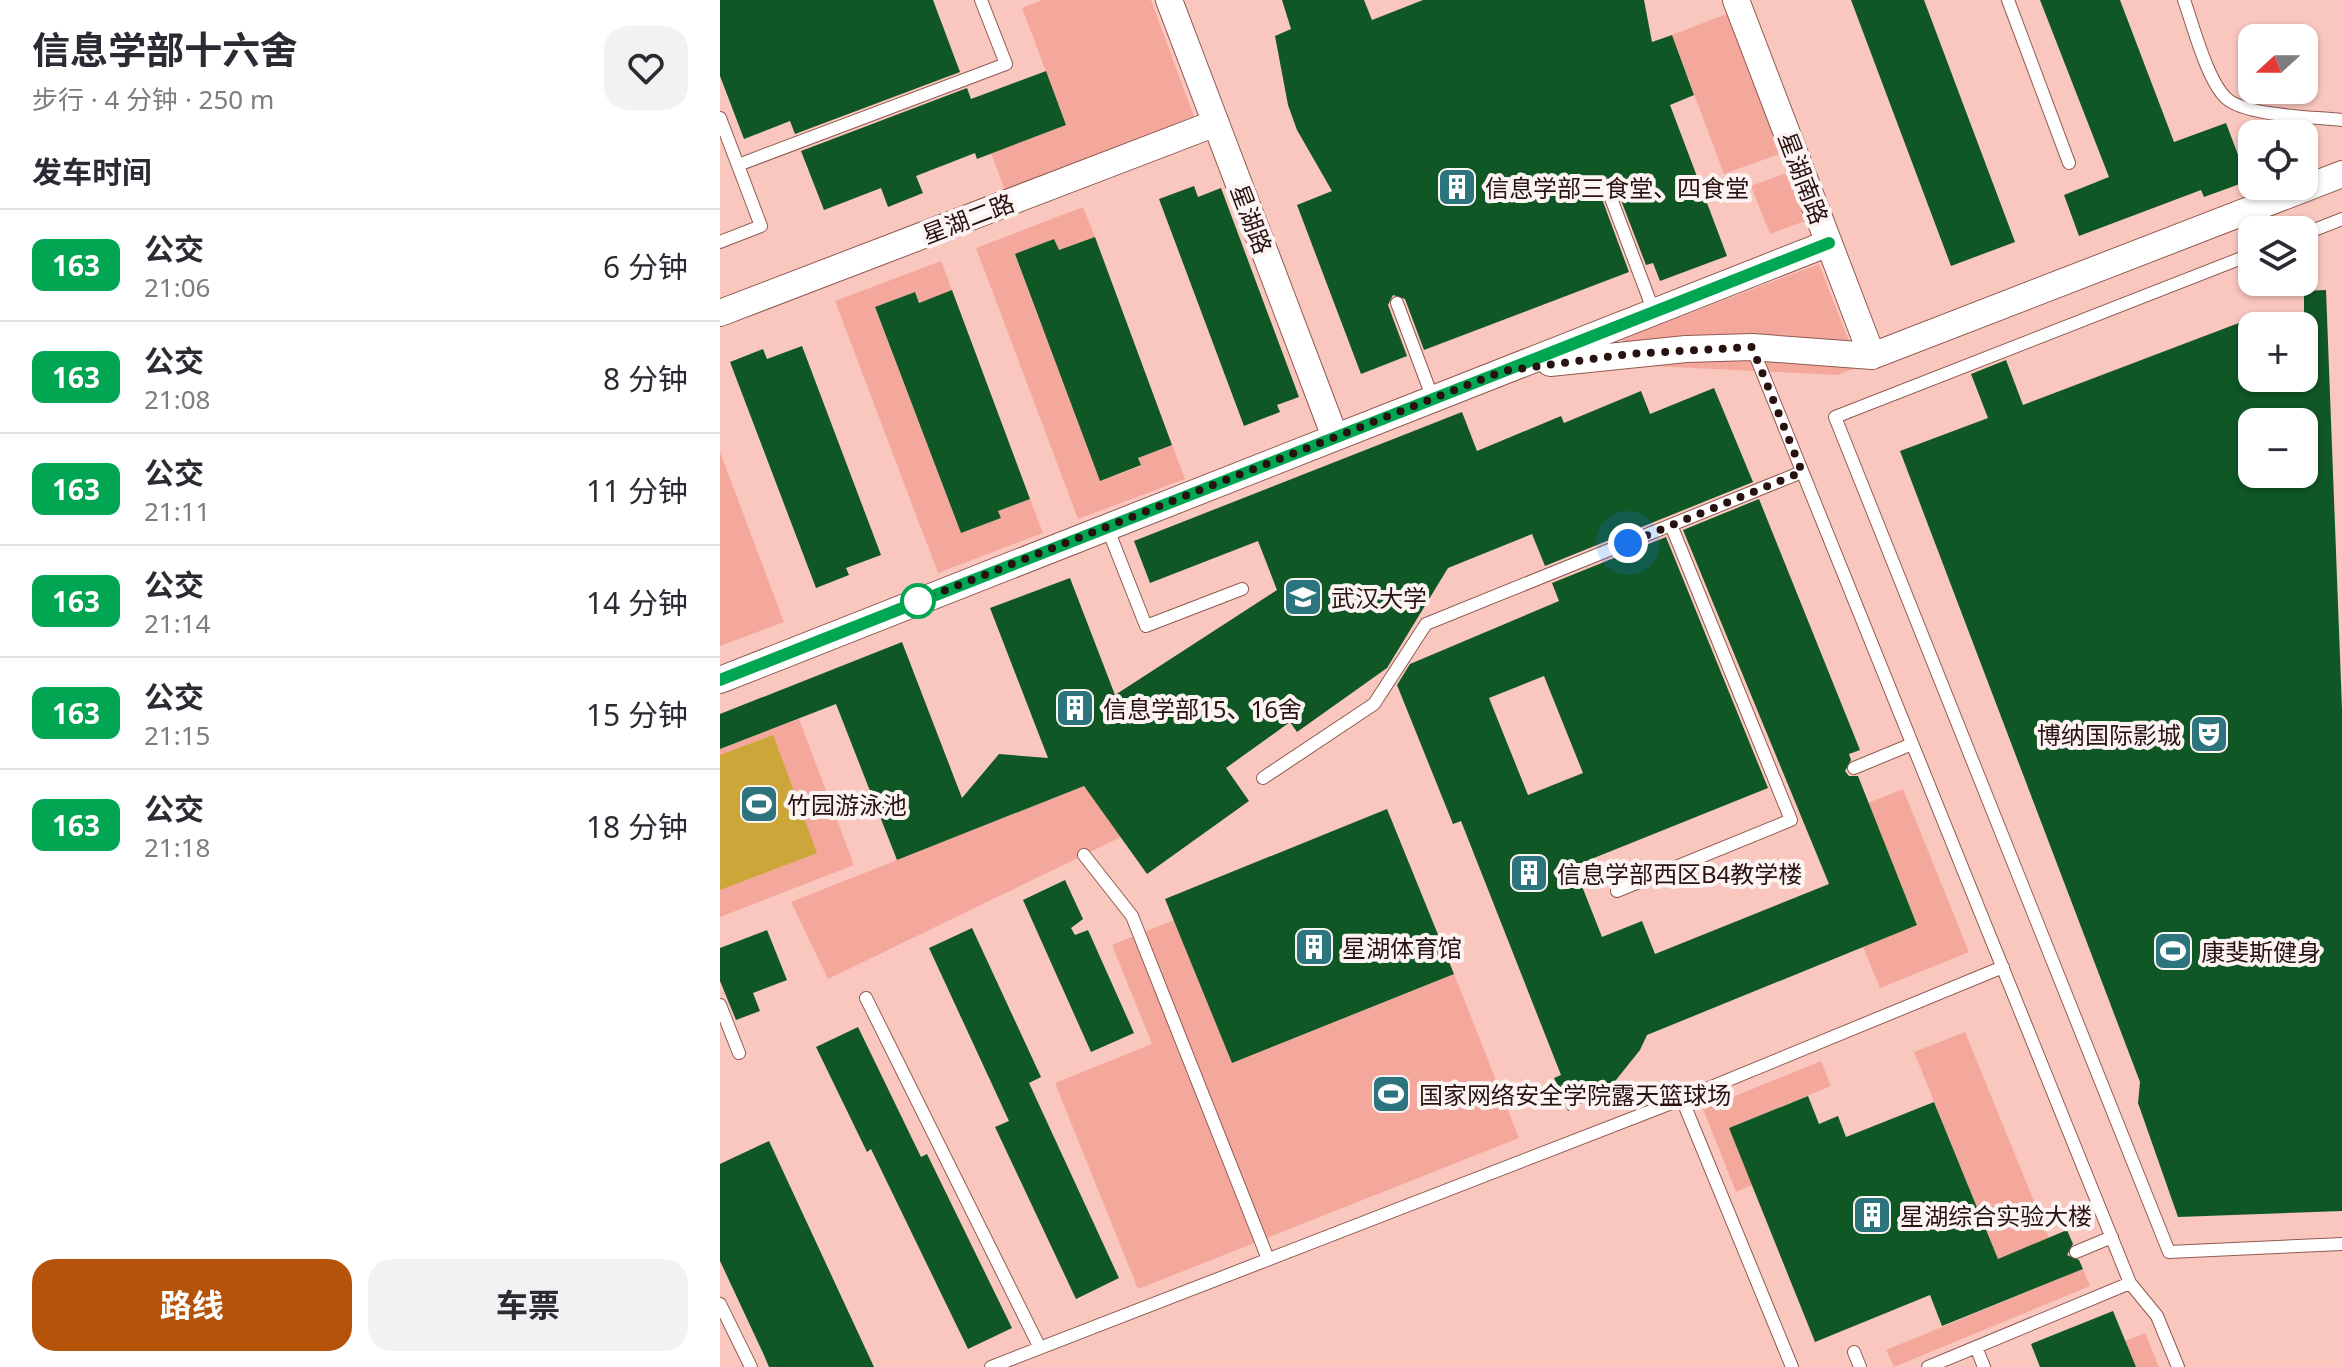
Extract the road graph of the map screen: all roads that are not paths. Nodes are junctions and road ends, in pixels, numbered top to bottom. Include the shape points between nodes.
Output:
1 (981, 0) edge
2 (1169, 0) edge
3 (1736, 0) edge
4 (2008, 0) edge
5 (2184, 0) edge
6 (720, 118) edge
7 (2342, 120) edge
8 (1216, 123) junction
9 (2069, 163) dead end
10 (738, 165) junction
11 (2342, 174) edge
12 (1606, 185) dead end
13 (2342, 219) edge
14 (2318, 228) edge
15 (720, 242) edge
16 (1829, 243) junction
17 (2238, 259) edge
18 (1397, 303) dead end
19 (1654, 312) junction
20 (720, 313) edge
21 (1752, 347) junction
22 (1872, 356) junction
23 (1503, 371) junction
24 (1433, 399) junction
25 (1335, 437) junction
26 (1802, 472) junction
27 (1671, 525) junction
28 (1107, 527) junction
29 (1242, 589) dead end
30 (720, 680) edge
31 (1912, 744) junction
32 (1854, 768) dead end
33 (1263, 778) dead end
34 (1084, 855) dead end
35 (1617, 891) dead end
36 (2003, 967) junction
37 (866, 998) dead end
38 (720, 1005) edge
39 (739, 1053) dead end
40 (1682, 1099) junction
41 (2112, 1237) junction
42 (2342, 1244) edge
43 (2076, 1252) dead end
44 (1268, 1259) junction
45 (2130, 1283) junction
46 (720, 1304) edge
47 (1976, 1347) junction
48 (1040, 1348) junction
49 (1854, 1352) dead end
50 (751, 1367) edge
51 (991, 1367) edge
52 (1792, 1367) edge
53 (1860, 1367) edge
54 (1928, 1367) edge
55 (1984, 1367) edge
56 (2178, 1367) edge

1 - 10 lane via 1006,64
2 - 8 street, 星湖路
3 - 16 street, 星湖南路
4 - 9 lane
5 - 7 lane via 2226,98 2246,108
6 - 10 lane
8 - 20 street, 星湖二路
8 - 25 street, 星湖路
10 - 15 lane via 761,226
11 - 22 street
12 - 19 lane
13 - 14 lane
16 - 19 street
16 - 22 street, 星湖南路
17 - 42 lane via 1835,417 2169,1252
18 - 24 lane
19 - 23 street
21 - 22 street
21 - 23 street via 1629,354
21 - 26 lane
23 - 24 street
24 - 25 street
25 - 28 street
26 - 27 lane
26 - 31 lane
27 - 33 lane via 1426,624 1374,704
27 - 35 lane via 1787,795 1791,820
28 - 29 lane via 1146,626
28 - 30 street
31 - 32 lane
31 - 36 lane
34 - 44 lane via 1132,916
36 - 40 lane
36 - 41 lane
37 - 48 lane
38 - 39 lane
40 - 44 lane
40 - 52 lane
41 - 43 lane
41 - 45 lane
44 - 48 lane
45 - 47 lane
45 - 56 lane via 2157,1316
46 - 50 lane
47 - 54 lane
47 - 55 lane
48 - 51 lane
49 - 53 lane

